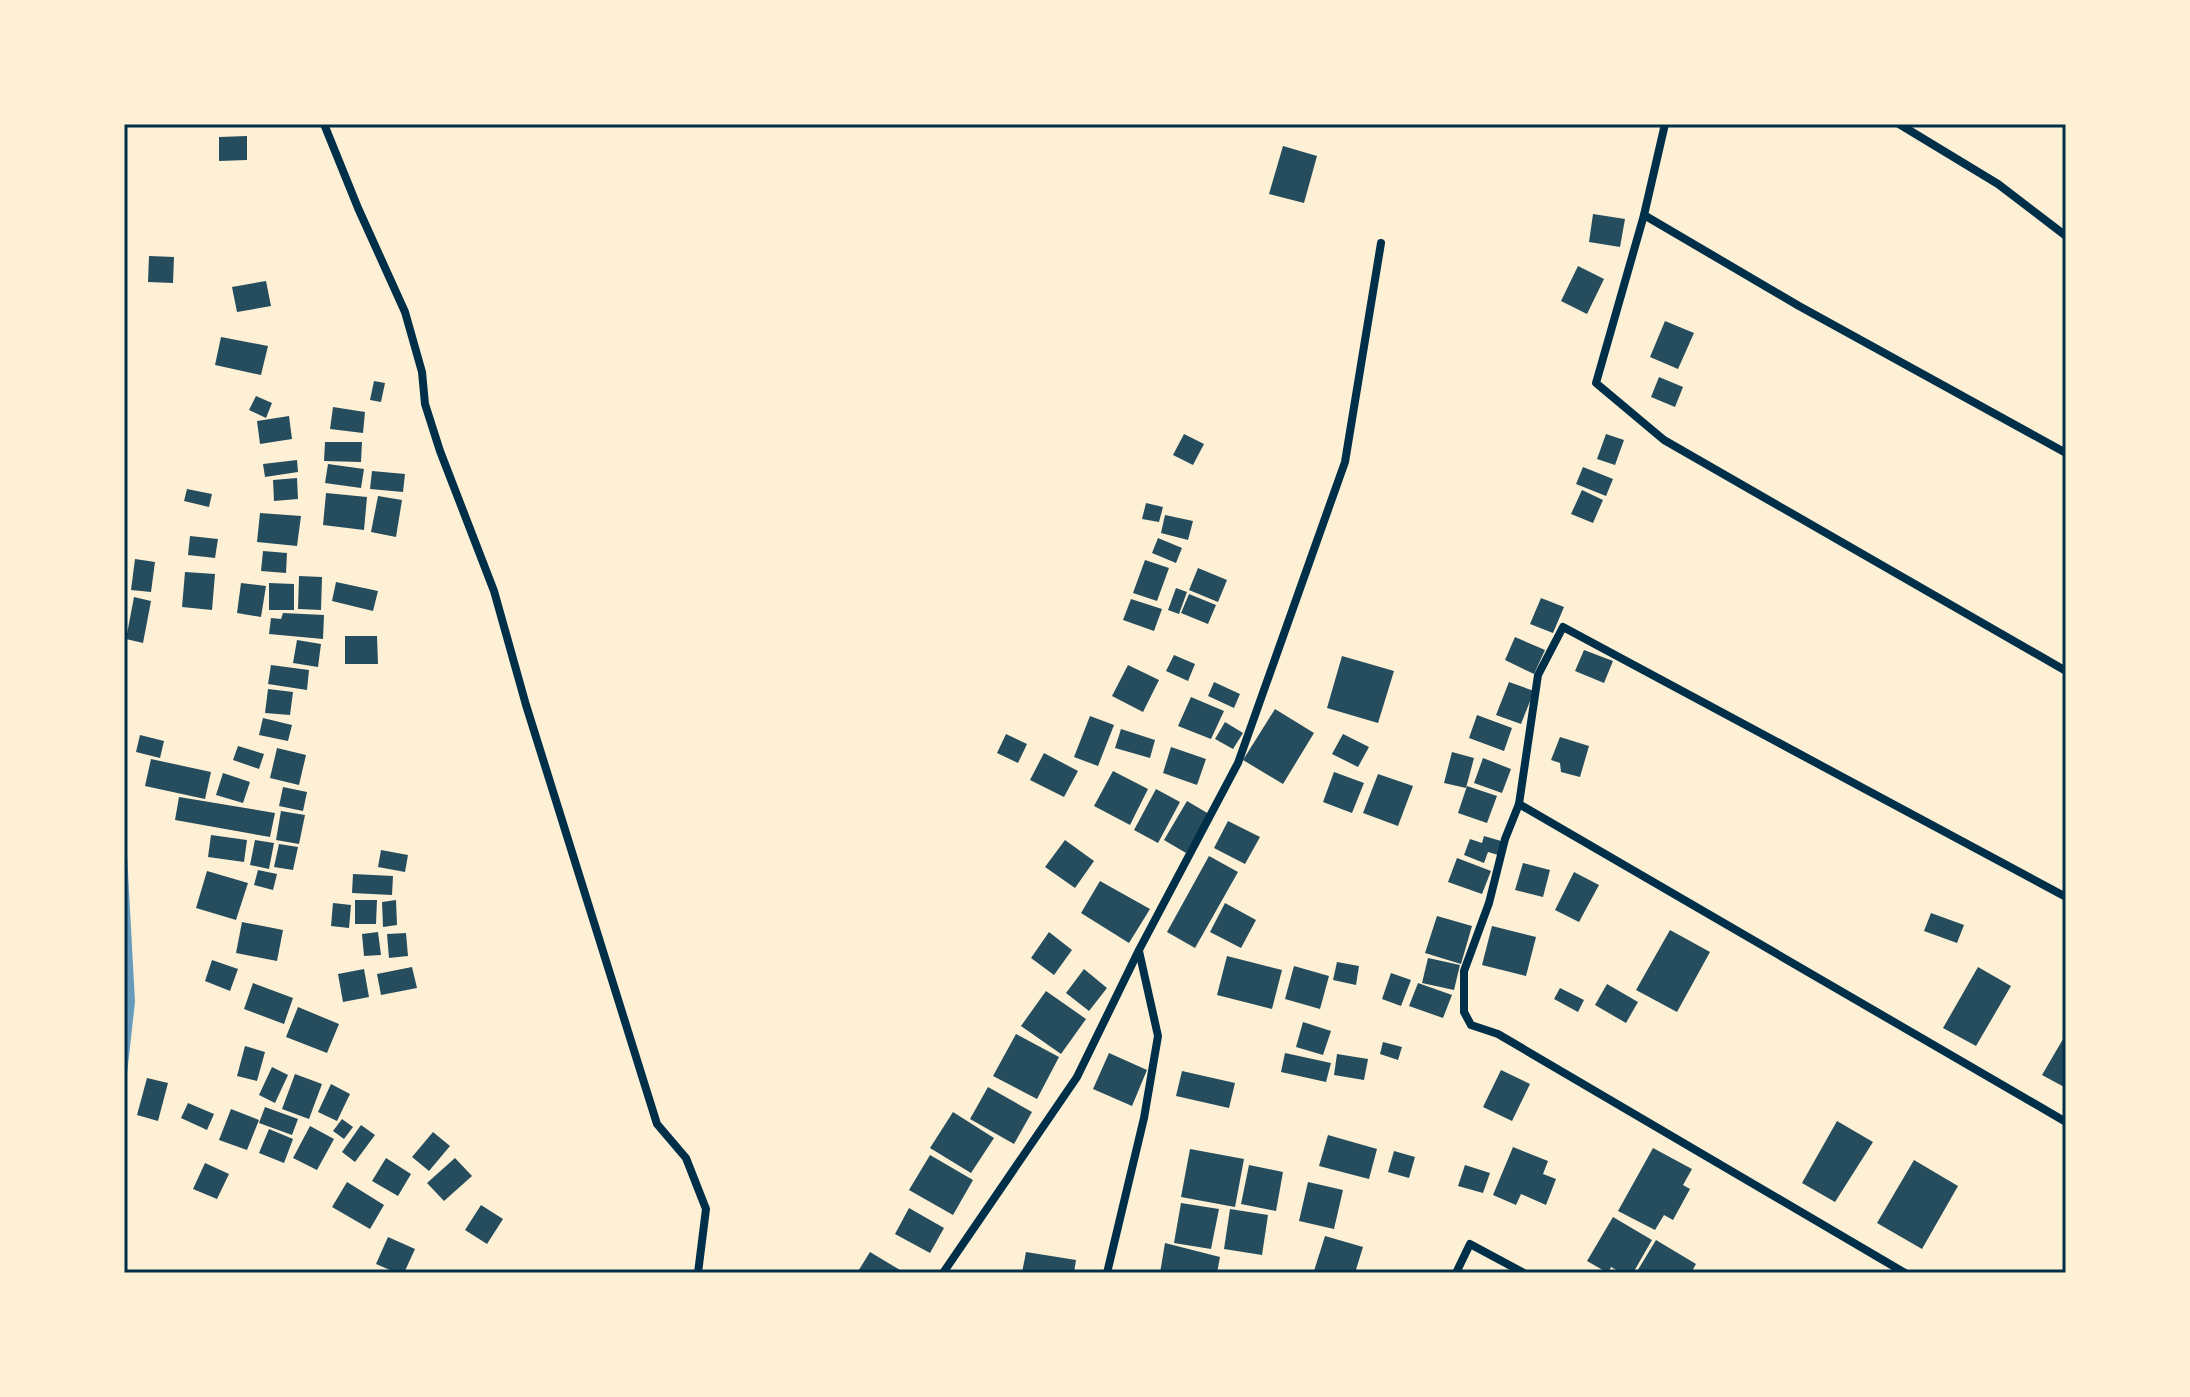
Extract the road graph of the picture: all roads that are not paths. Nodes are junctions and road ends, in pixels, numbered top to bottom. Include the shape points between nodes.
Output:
1 (324, 124) edge
2 (1665, 124) edge
3 (1899, 124) edge
4 (1644, 215) junction
5 (2066, 236) edge
6 (1381, 243) dead end
7 (2066, 453) edge
8 (2066, 671) edge
9 (1519, 804) junction
10 (2066, 897) edge
11 (1139, 950) junction
12 (2066, 1122) edge
13 (698, 1273) edge
14 (943, 1273) edge
15 (1107, 1273) edge
16 (1456, 1273) edge
17 (1524, 1273) edge
18 (1905, 1273) edge

1 - 13 street via 405,312 425,404 494,591 657,1124 686,1158 706,1209
2 - 4 street
3 - 5 street via 1998,184
4 - 7 street
4 - 8 street via 1596,383 1664,440
6 - 11 street via 1345,462 1238,763
9 - 10 street via 1538,675 1563,627
9 - 12 street
9 - 18 street via 1464,971 1464,1012 1471,1025 1498,1034
11 - 14 street via 1077,1077
11 - 15 street via 1158,1036
16 - 17 street via 1470,1244

